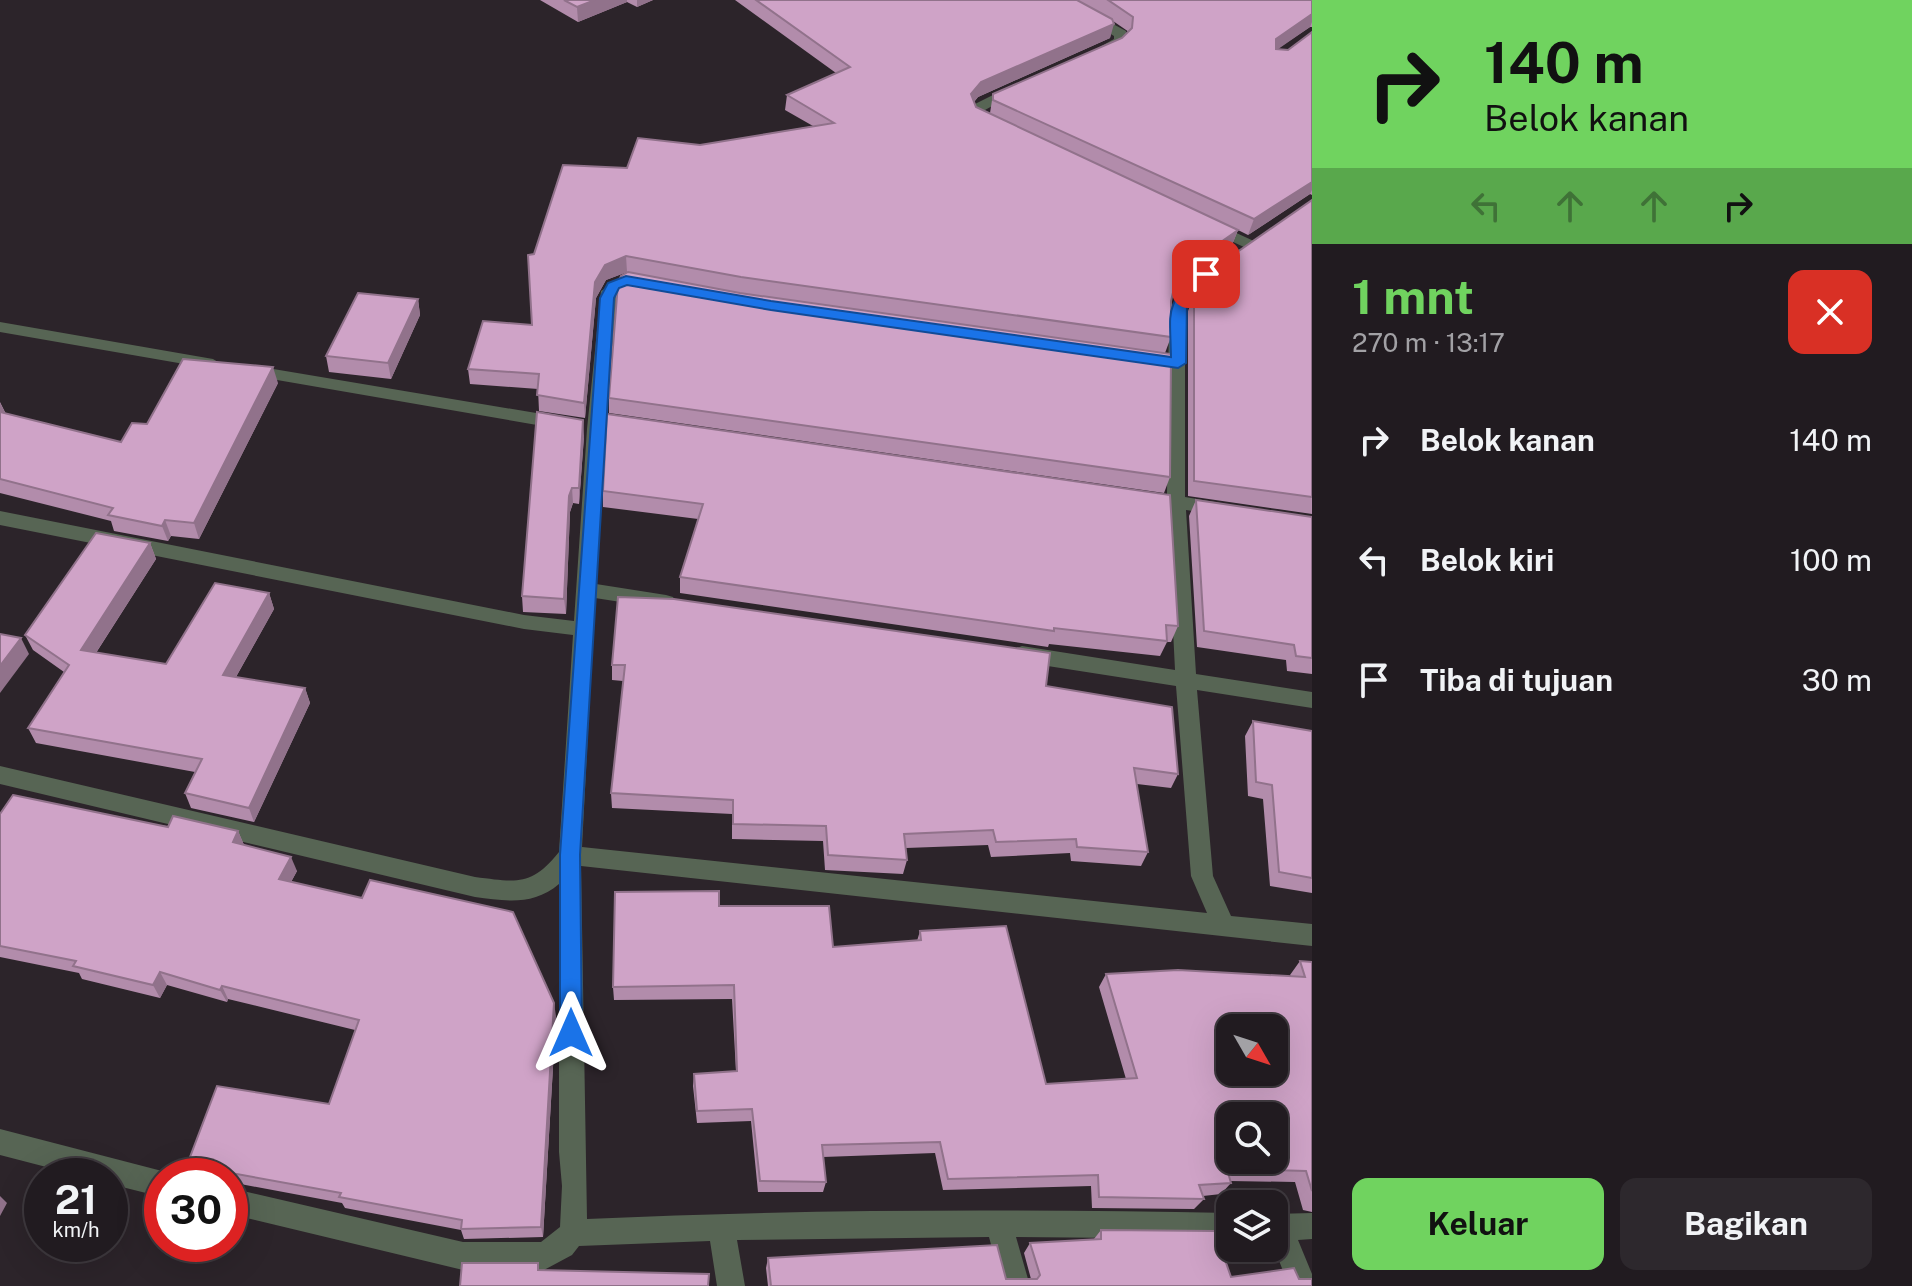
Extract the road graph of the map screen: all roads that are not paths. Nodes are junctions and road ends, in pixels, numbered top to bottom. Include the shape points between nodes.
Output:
1 (1060, 0) edge
2 (1084, 60) edge
3 (1027, 84) edge
4 (1001, 130) edge
5 (1201, 222) edge
6 (654, 285) edge
7 (0, 327) edge
8 (596, 425) junction
9 (644, 427) edge
10 (1129, 496) edge
11 (1176, 502) junction
12 (1236, 512) edge
13 (0, 518) edge
14 (587, 590) junction
15 (682, 604) edge
16 (582, 629) junction
17 (997, 650) edge
18 (1186, 678) junction
19 (1312, 700) edge
20 (0, 775) edge
21 (570, 855) junction
22 (1223, 923) junction
23 (1312, 935) edge
24 (0, 1142) edge
25 (144, 1179) edge
26 (248, 1205) edge
27 (998, 1222) junction
28 (721, 1225) junction
29 (1216, 1226) edge
30 (1312, 1226) edge
31 (1288, 1227) edge
32 (573, 1233) junction
33 (1288, 1253) edge
34 (731, 1286) edge
35 (1016, 1286) edge
36 (1303, 1286) edge

1 - 2 street via 1121,34 1112,47
3 - 4 street via 978,108 981,119
5 - 11 street via 1257,241 1206,274 1180,300 1170,362
6 - 8 street via 626,280 609,291
7 - 8 street
8 - 9 street
8 - 14 street
10 - 11 street
11 - 12 street
11 - 18 street
13 - 16 street
14 - 15 street
14 - 16 street
16 - 21 street
17 - 18 street
18 - 19 street
18 - 22 street via 1202,876
20 - 21 street via 475,887 536,889 551,880
21 - 22 street
21 - 32 street
22 - 23 street
24 - 25 street
26 - 32 street via 463,1256 544,1256
27 - 28 street
27 - 29 street
27 - 35 street
28 - 32 street
28 - 34 street
30 - 31 street
33 - 36 street

